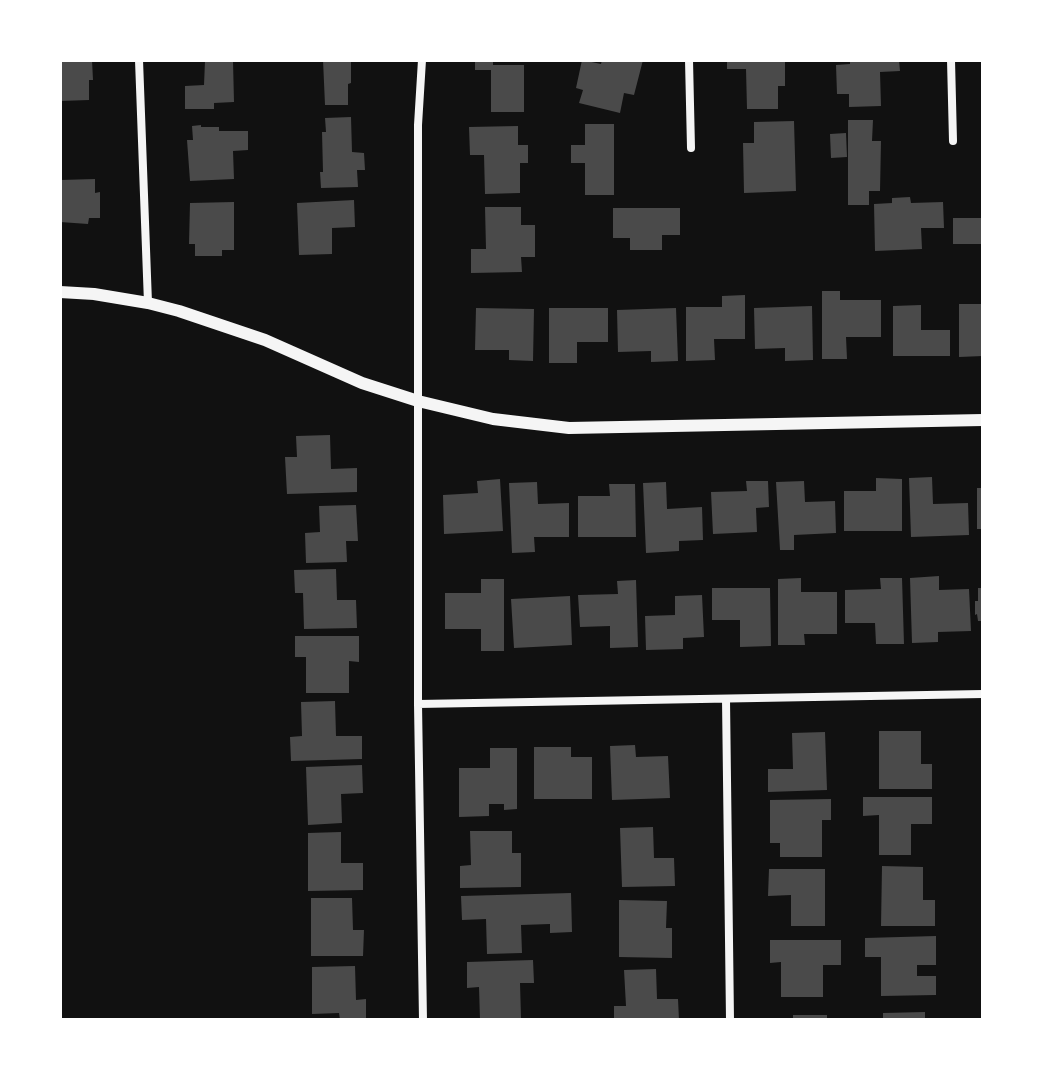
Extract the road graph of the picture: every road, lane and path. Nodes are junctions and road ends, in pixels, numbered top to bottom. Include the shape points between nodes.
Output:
1 (139, 60) edge
2 (422, 60) edge
3 (689, 60) edge
4 (951, 60) edge
5 (953, 141) dead end
6 (691, 148) dead end
7 (60, 292) edge
8 (148, 303) junction
9 (418, 401) junction
10 (983, 420) edge
11 (983, 694) edge
12 (726, 699) junction
13 (418, 704) junction
14 (423, 1020) edge
15 (730, 1020) edge

1 - 8 street
2 - 9 street
3 - 6 street
4 - 5 street
7 - 8 main road
8 - 9 main road via 250,335
9 - 10 main road via 493,419 569,428
9 - 13 street
11 - 12 street
12 - 13 street
12 - 15 street
13 - 14 street

